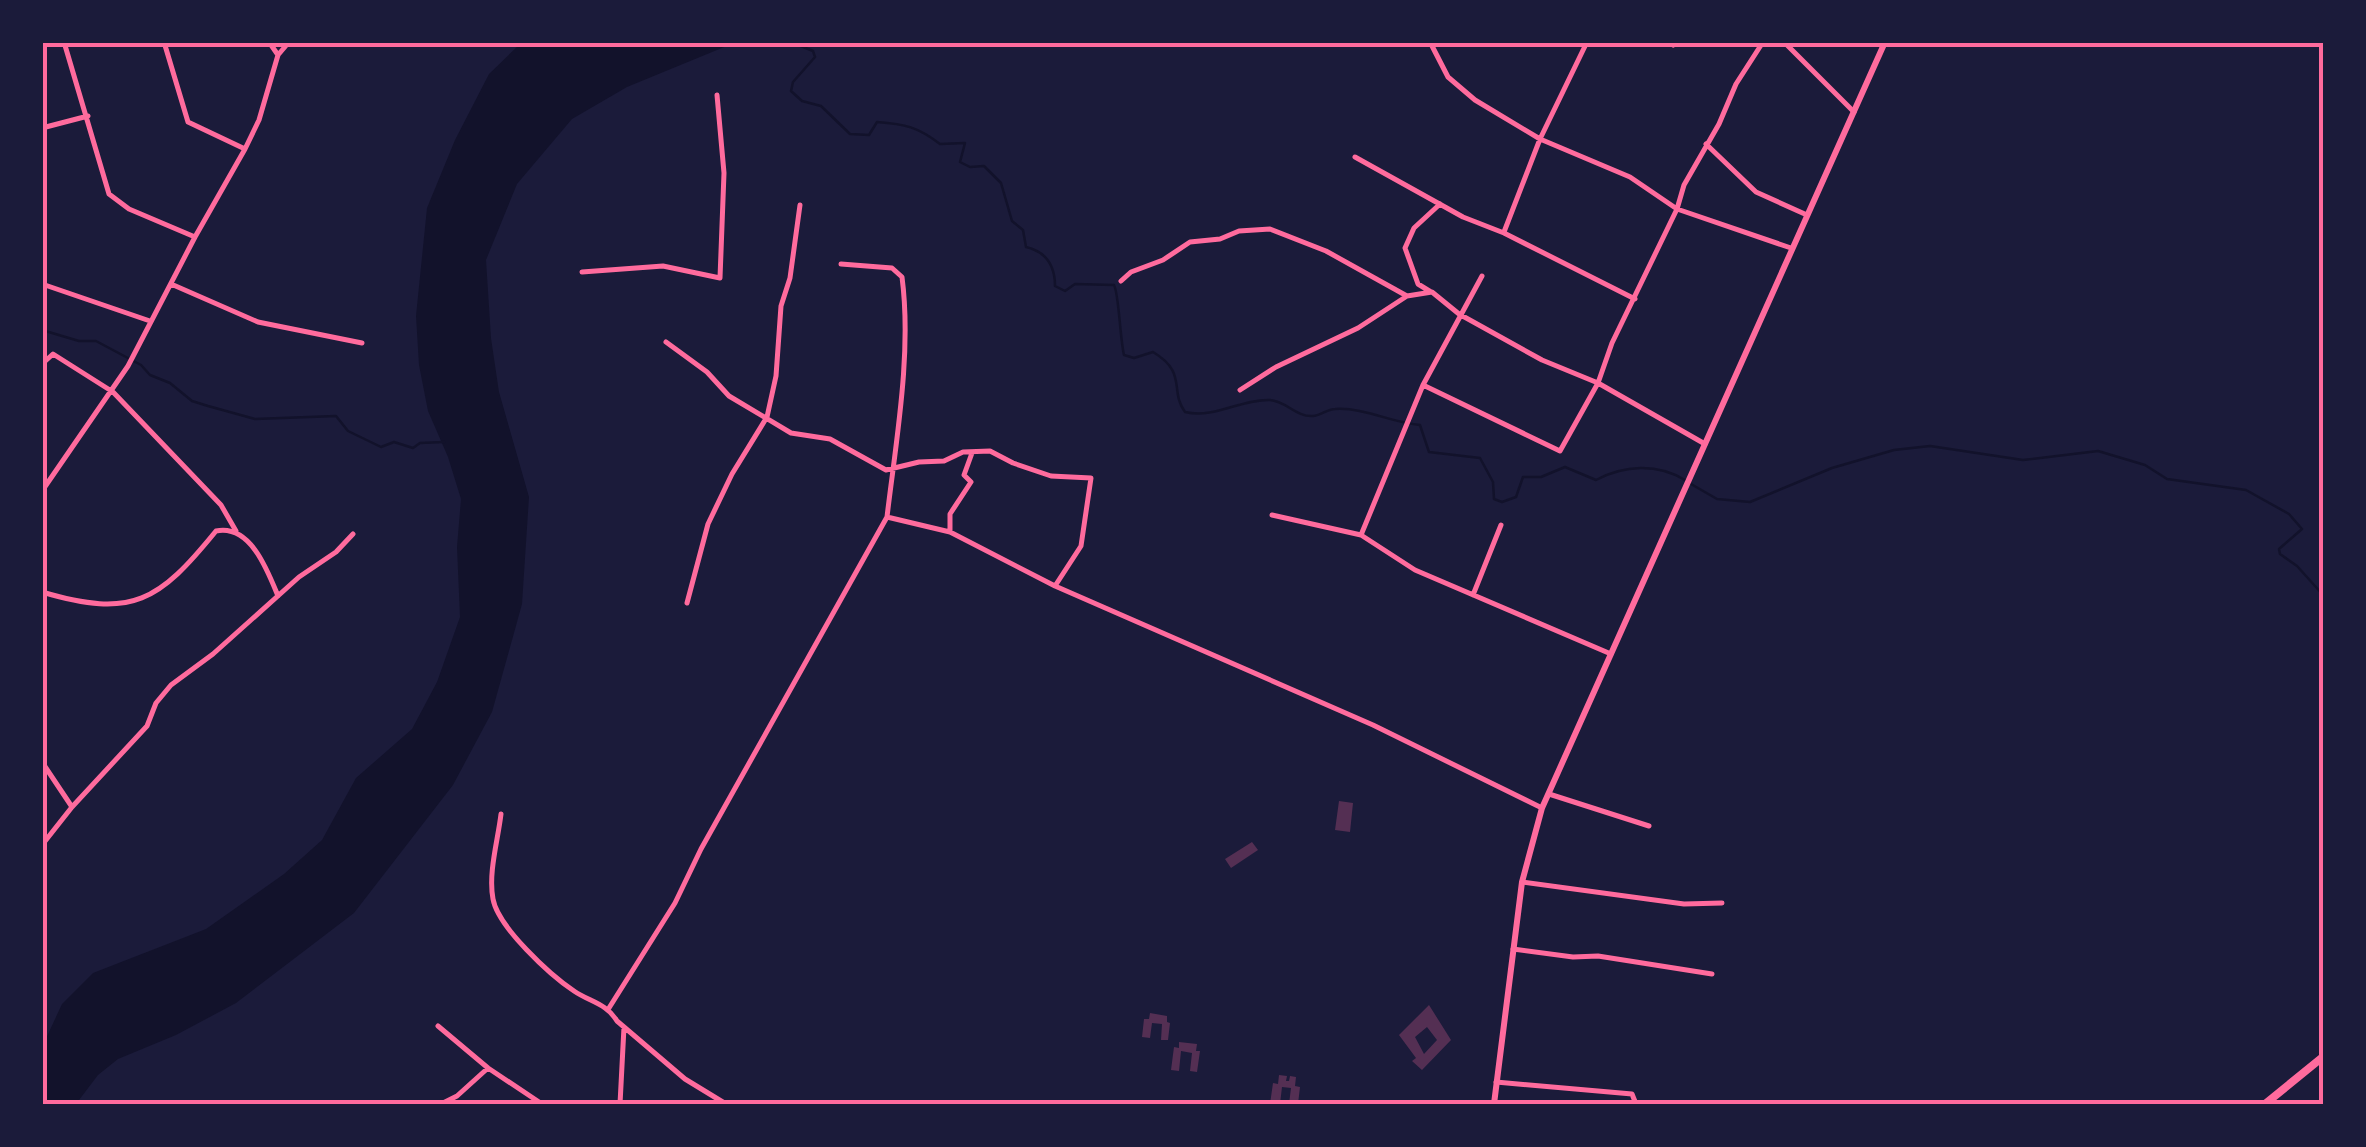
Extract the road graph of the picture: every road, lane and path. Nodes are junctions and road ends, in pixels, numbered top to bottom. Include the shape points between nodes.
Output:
1 (64, 42) edge
2 (164, 42) edge
3 (269, 42) edge
4 (289, 42) edge
5 (1430, 42) edge
6 (1587, 42) edge
7 (1762, 42) edge
8 (1784, 42) edge
9 (1885, 42) edge
10 (278, 55) junction
11 (718, 95) dead end
12 (1854, 112) junction
13 (88, 116) junction
14 (42, 128) edge
15 (1540, 139) junction
16 (1706, 144) junction
17 (245, 149) junction
18 (1356, 158) dead end
19 (1440, 204) junction
20 (800, 206) dead end
21 (1677, 209) junction
22 (1806, 215) junction
23 (1504, 233) junction
24 (195, 237) junction
25 (1791, 248) junction
26 (840, 264) dead end
27 (582, 272) dead end
28 (1482, 276) dead end
29 (1121, 282) dead end
30 (42, 284) edge
31 (171, 284) junction
32 (1432, 292) junction
33 (1407, 296) junction
34 (1634, 299) junction
35 (1459, 314) junction
36 (150, 321) junction
37 (666, 342) dead end
38 (362, 343) dead end
39 (42, 364) edge
40 (1598, 383) junction
41 (1423, 386) junction
42 (1240, 390) dead end
43 (114, 392) junction
44 (766, 418) junction
45 (1705, 444) junction
46 (972, 453) junction
47 (893, 469) junction
48 (42, 491) edge
49 (1272, 516) dead end
50 (887, 517) junction
51 (1501, 525) dead end
52 (236, 531) junction
53 (950, 532) junction
54 (353, 534) dead end
55 (1362, 535) junction
56 (1055, 586) junction
57 (42, 592) edge
58 (1473, 595) junction
59 (278, 596) junction
60 (687, 603) dead end
61 (1612, 654) junction
62 (42, 762) edge
63 (1549, 794) junction
64 (72, 808) junction
65 (1542, 808) junction
66 (502, 814) dead end
67 (1649, 826) dead end
68 (42, 845) edge
69 (1522, 882) junction
70 (1722, 903) dead end
71 (1514, 949) junction
72 (1712, 974) dead end
73 (609, 1008) junction
74 (438, 1026) dead end
75 (624, 1026) junction
76 (2324, 1056) edge
77 (488, 1068) junction
78 (1496, 1082) junction
79 (712, 1101) edge
80 (441, 1104) edge
81 (542, 1104) edge
82 (620, 1104) edge
83 (726, 1104) edge
84 (1494, 1104) edge
85 (1636, 1104) edge
86 (2265, 1104) edge

1 - 13 street
2 - 17 street via 188,122
3 - 10 street
4 - 10 street
5 - 15 street via 1448,77
6 - 15 street
7 - 16 street
8 - 12 street
9 - 12 main road
10 - 17 street
11 - 27 street via 724,173 720,278 664,266
12 - 22 main road
13 - 14 street
13 - 24 street via 109,194
15 - 21 street via 1630,177
15 - 23 street
16 - 21 street
16 - 22 street via 1756,192
17 - 24 street
18 - 19 street
19 - 23 street
19 - 32 street via 1414,228 1405,248 1418,284
20 - 44 street
21 - 25 street
21 - 34 street
22 - 25 main road
23 - 34 street
24 - 31 street
25 - 45 main road
26 - 47 street via 892,268 902,277 906,358
28 - 35 street
29 - 33 street via 1190,242 1270,229
30 - 36 street
31 - 36 street
31 - 38 street via 258,322
32 - 33 street
32 - 35 street
33 - 42 street
34 - 40 street
35 - 40 street
35 - 41 street
36 - 43 street
37 - 44 street
39 - 43 street via 53,354
40 - 41 street via 1560,451
40 - 45 street
41 - 55 street
43 - 48 street
43 - 52 street via 221,505
44 - 47 street
44 - 60 street via 708,524
45 - 61 main road
46 - 47 street
46 - 53 street via 964,476 970,482 950,514
46 - 56 street via 997,452 1051,476 1091,478 1082,546
47 - 50 street
49 - 55 street
50 - 53 street
50 - 73 street
51 - 58 street
52 - 57 street via 216,531 144,599 116,605
52 - 59 street via 266,567
53 - 56 street
54 - 59 street
55 - 58 street via 1415,570
56 - 65 street via 1373,725
58 - 61 street
59 - 64 street via 171,685 148,726
61 - 63 main road
62 - 64 street
63 - 65 main road
63 - 67 street
64 - 68 street
65 - 69 main road
66 - 73 street via 492,896 497,912 573,990
69 - 70 street
69 - 71 main road
71 - 72 street
71 - 78 main road
73 - 75 street
74 - 77 street
75 - 79 street
75 - 82 street
76 - 86 highway
77 - 80 street
77 - 81 street
78 - 84 main road
78 - 85 street via 1632,1094
79 - 83 street

